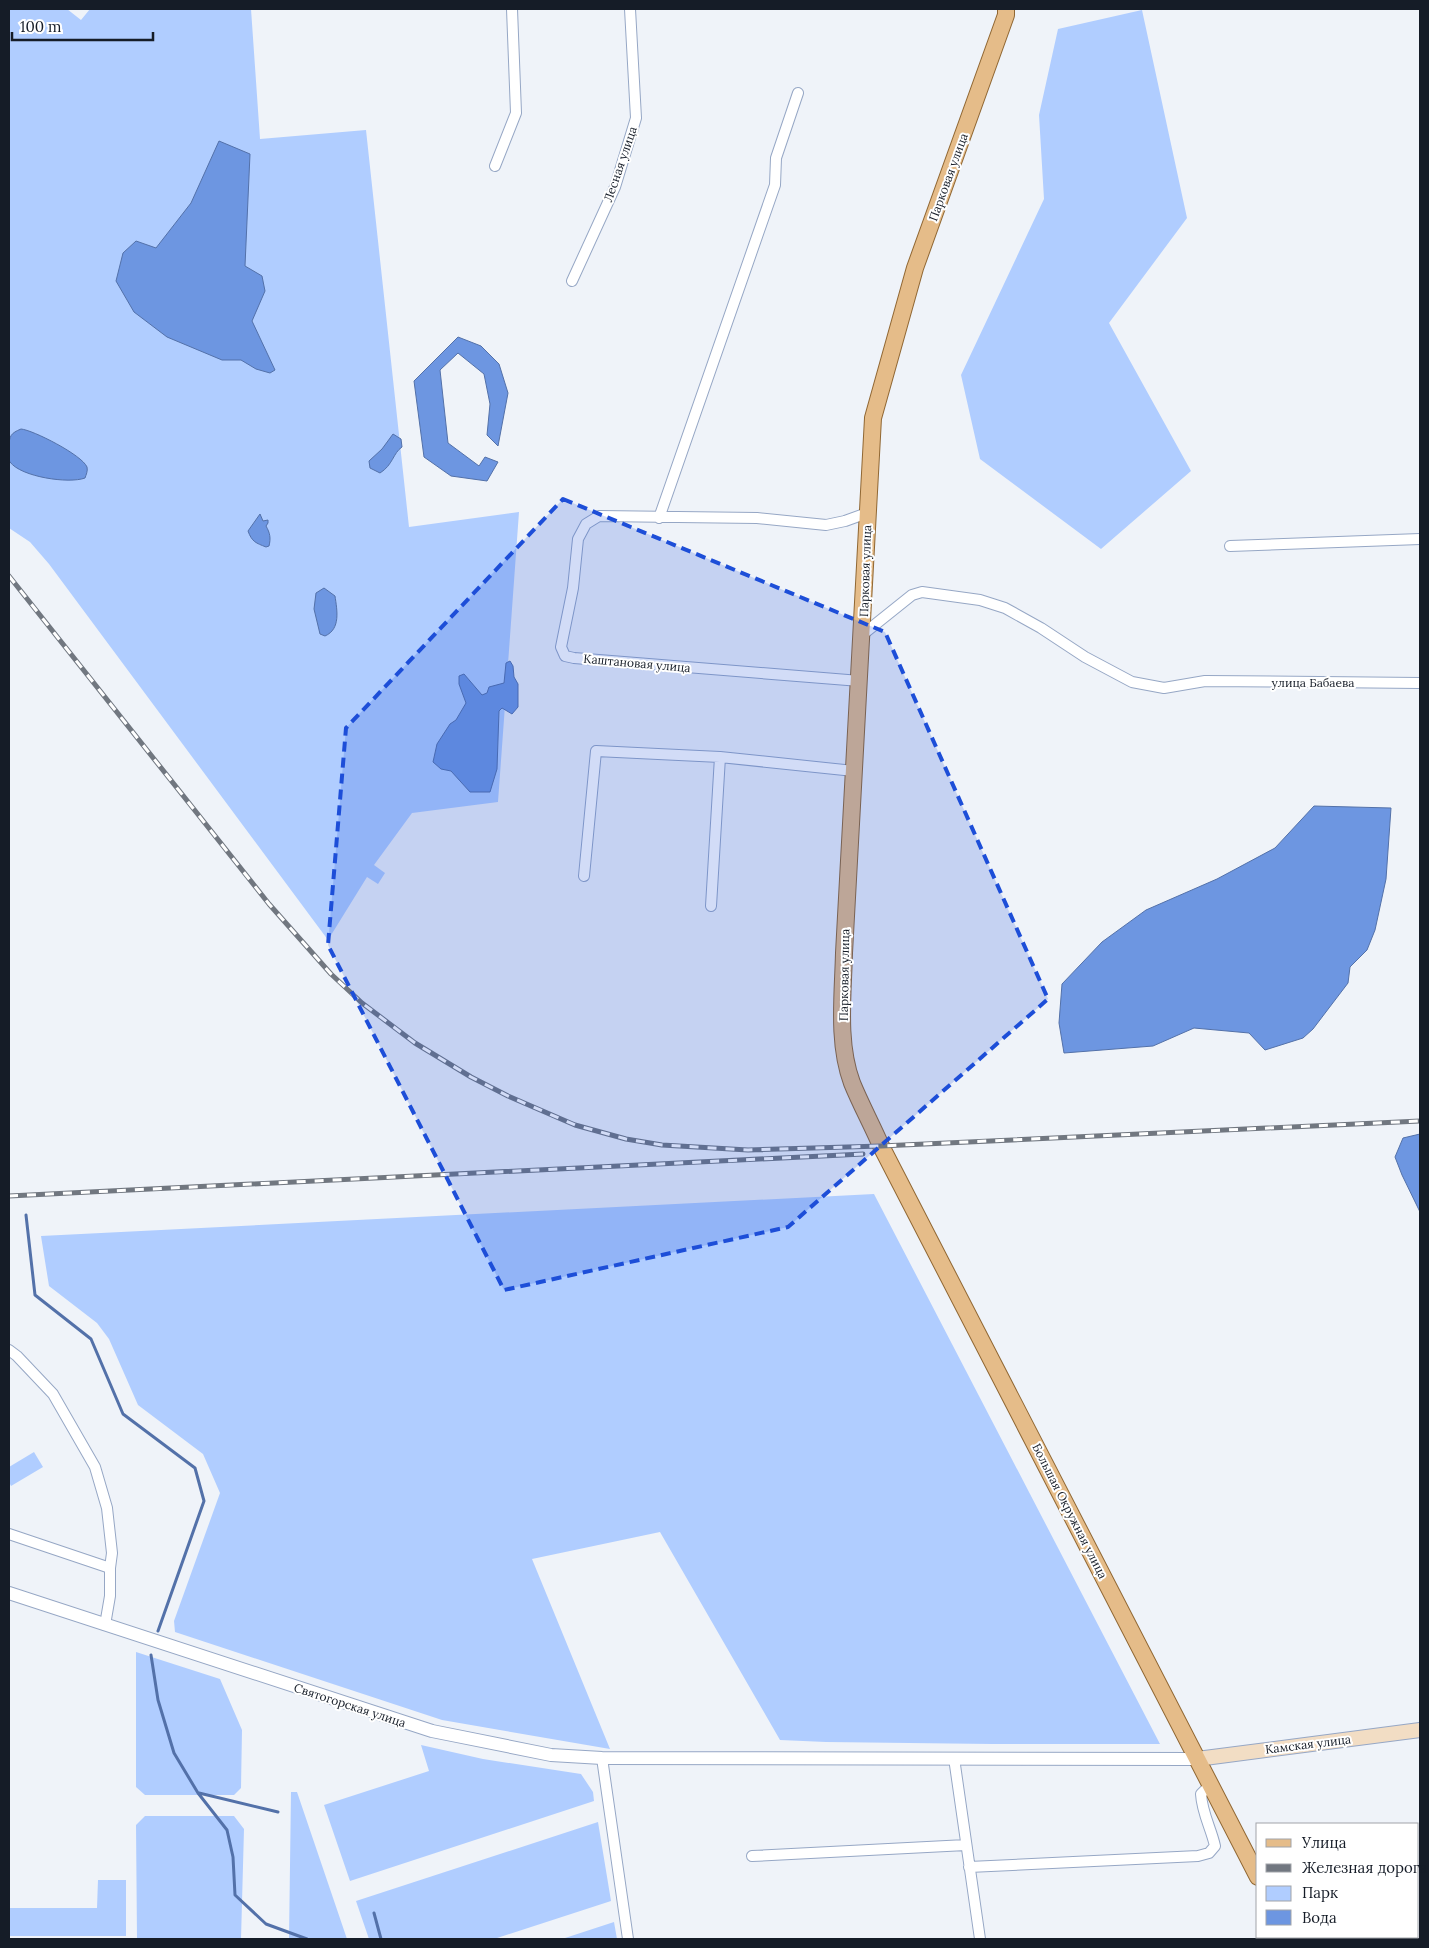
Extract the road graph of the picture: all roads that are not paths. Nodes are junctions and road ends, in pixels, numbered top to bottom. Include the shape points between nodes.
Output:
1 (512, 9) edge
2 (630, 9) edge
3 (1006, 9) edge
4 (798, 93) dead end
5 (495, 166) dead end
6 (572, 282) dead end
7 (867, 513) junction
8 (660, 518) junction
9 (1420, 539) edge
10 (1230, 546) dead end
11 (862, 635) junction
12 (860, 681) junction
13 (1420, 683) edge
14 (720, 757) junction
15 (854, 771) junction
16 (584, 876) dead end
17 (711, 906) dead end
18 (881, 1146) joint
19 (9, 1350) edge
20 (9, 1534) edge
21 (110, 1568) junction
22 (9, 1593) edge
23 (105, 1625) junction
24 (1420, 1730) edge
25 (602, 1758) junction
26 (954, 1758) junction
27 (1197, 1759) junction
28 (1210, 1785) junction
29 (966, 1844) junction
30 (752, 1856) dead end
31 (969, 1867) junction
32 (1256, 1873) edge
33 (628, 1939) edge
34 (980, 1939) edge

1 - 5 street via 516,113
2 - 6 street, Лесная улица via 636,118 615,187
3 - 7 main road, Парковая улица via 915,268 873,418
4 - 8 street via 776,158 775,186
7 - 8 street, Каштановая улица via 826,525 756,518
7 - 11 main road, Парковая улица
8 - 12 street, Каштановая улица via 599,516 586,524 578,539 562,647 565,656
9 - 10 street
11 - 12 main road, Парковая улица
11 - 13 street, улица Бабаева via 912,595 922,592 980,600 1005,608 1132,682 1164,688 1205,681
12 - 15 main road, Парковая улица
14 - 15 street
14 - 16 street via 596,751
14 - 17 street
15 - 18 main road, Парковая улица via 846,891 843,1033 852,1082
18 - 27 main road, Большая Окружная улица
19 - 21 street via 53,1394 95,1467 107,1508 112,1553
20 - 21 street
21 - 23 street
22 - 23 street, Святогорская улица
23 - 25 street, Святогорская улица via 432,1732 552,1755
24 - 27 main road, Камская улица
25 - 26 street, Святогорская улица
25 - 33 street
26 - 27 street, Святогорская улица
26 - 29 street
27 - 28 main road, Большая Окружная улица
28 - 31 street via 1201,1794 1202,1810 1215,1846 1209,1853
28 - 32 main road, Большая Окружная улица
29 - 30 street
29 - 31 street
31 - 34 street

